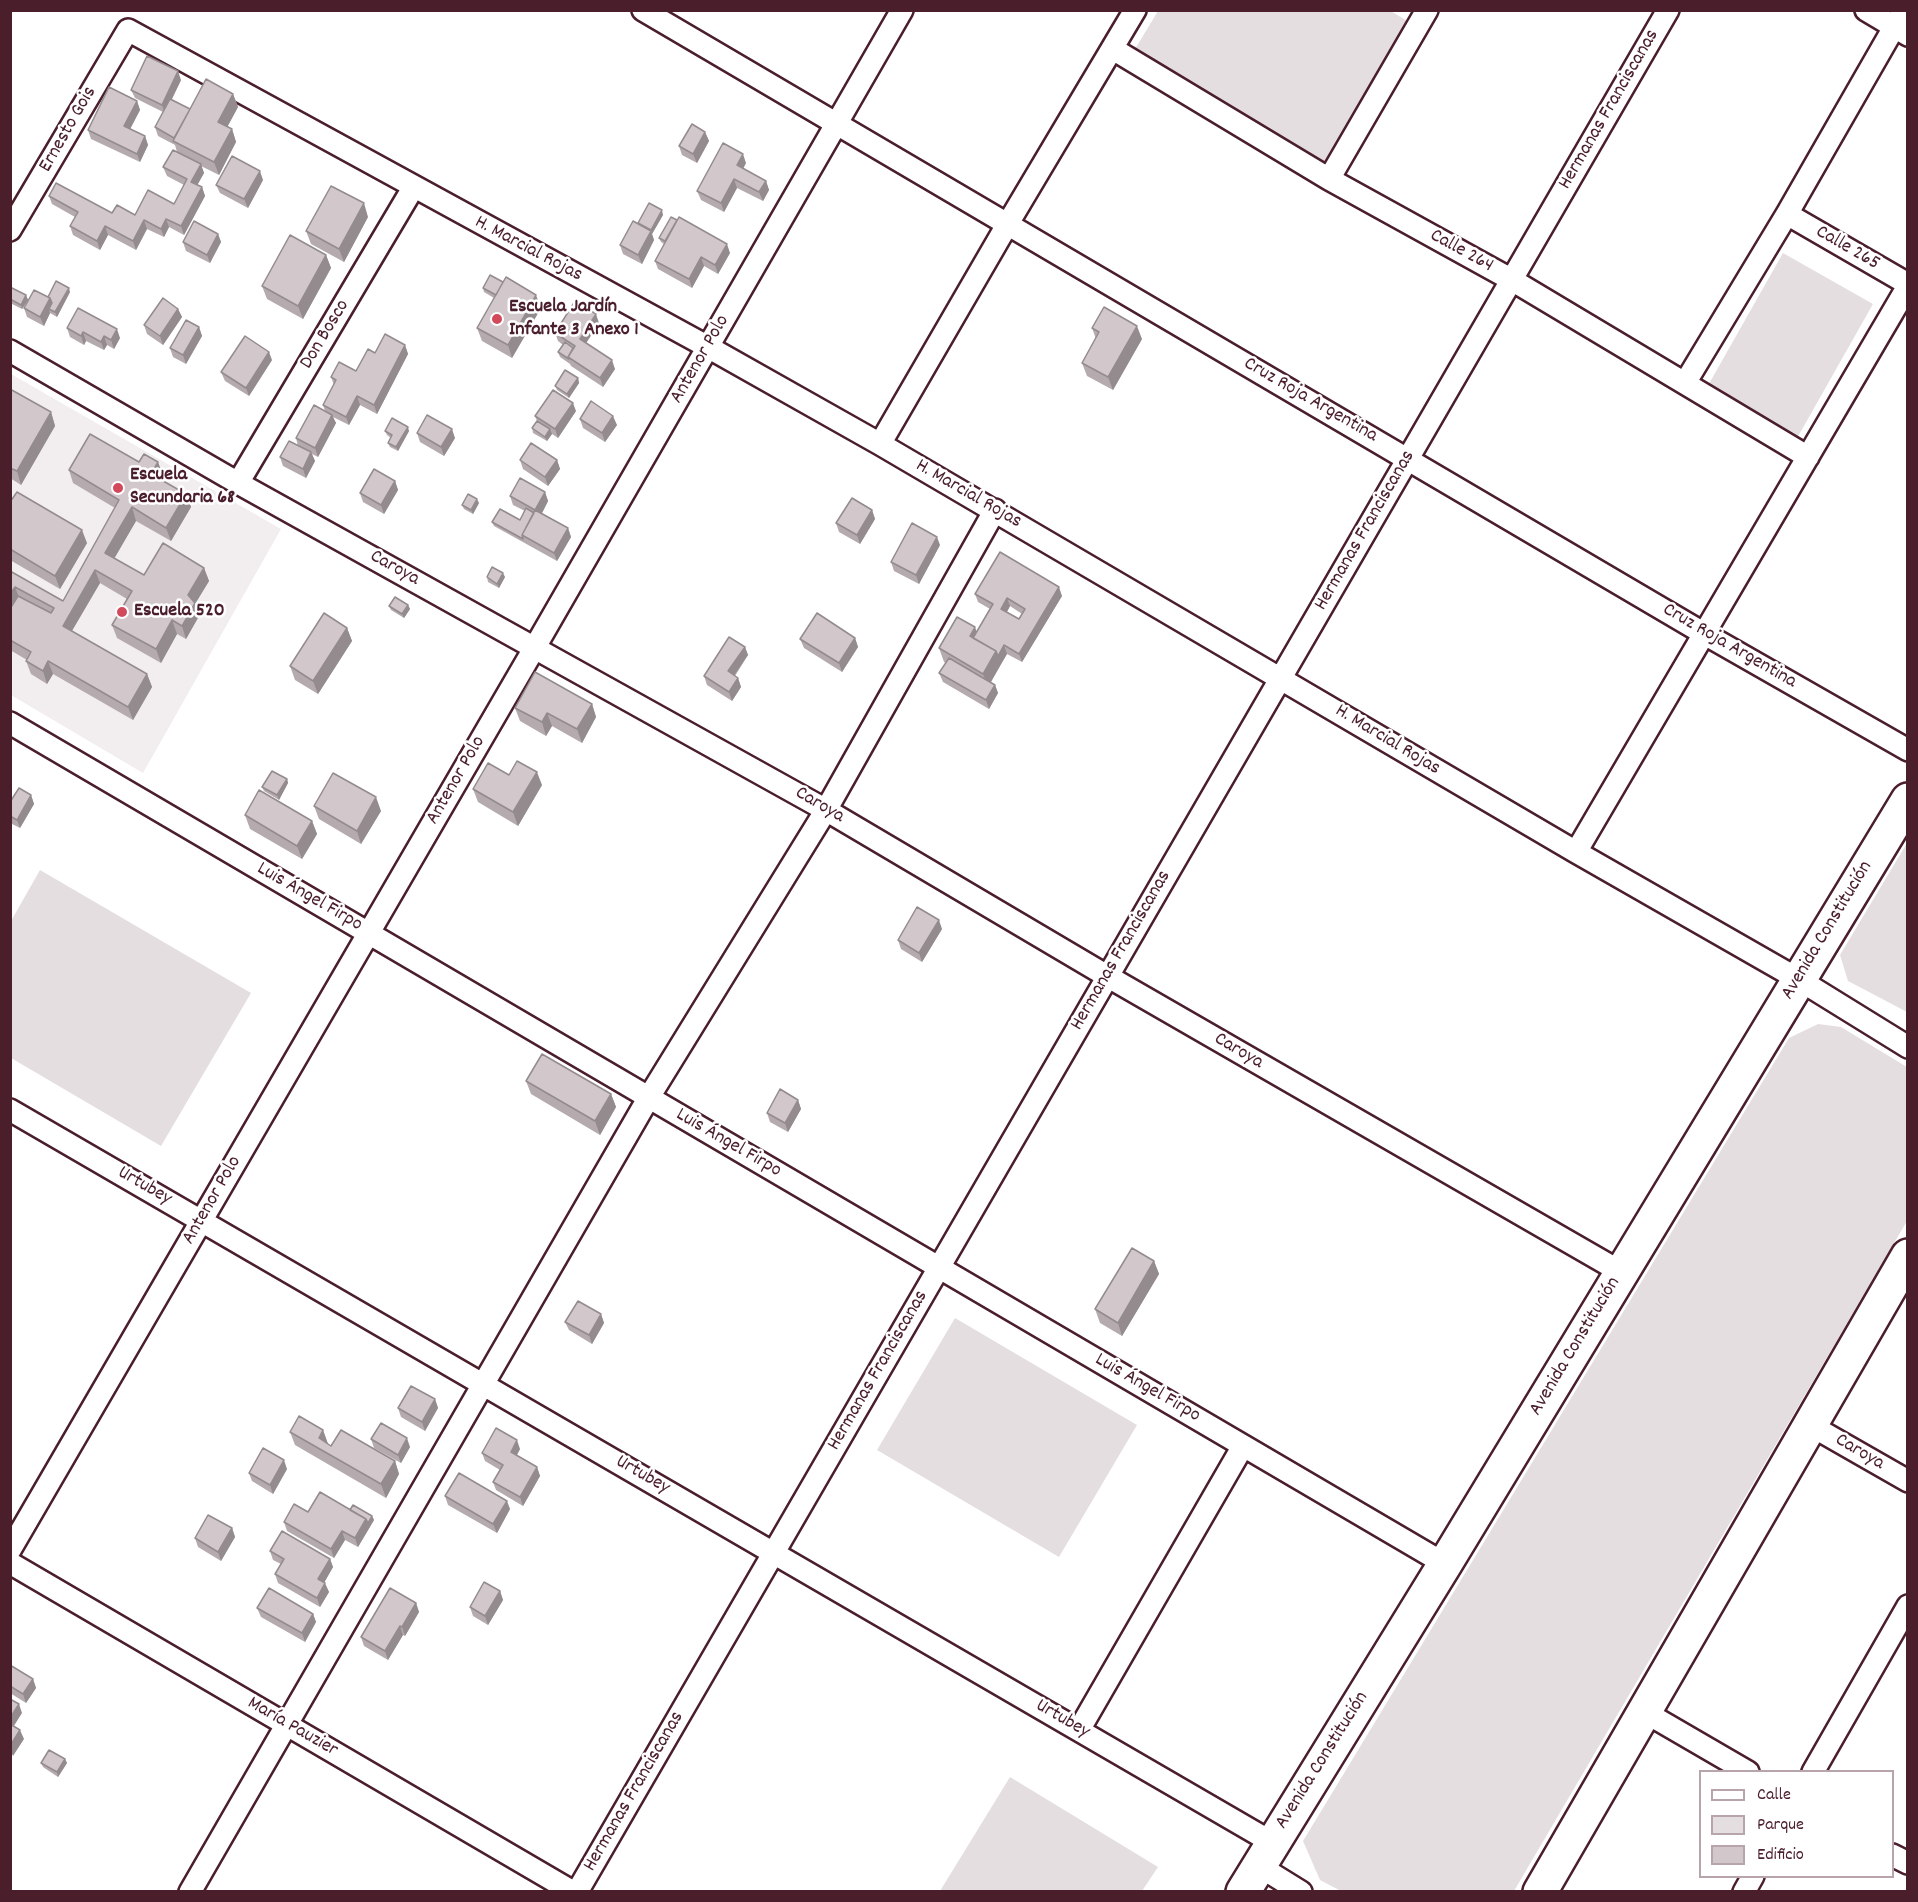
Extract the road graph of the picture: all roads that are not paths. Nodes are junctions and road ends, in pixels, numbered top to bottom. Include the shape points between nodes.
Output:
1 (643, 10) edge
2 (902, 10) edge
3 (1135, 10) edge
4 (1427, 10) edge
5 (1668, 10) edge
6 (1866, 10) edge
7 (1902, 24) edge
8 (128, 30) joint
9 (1113, 49) junction
10 (836, 125) junction
11 (1329, 178) junction
12 (413, 188) junction
13 (1787, 214) junction
14 (1007, 225) junction
15 (10, 230) edge
16 (1512, 280) junction
17 (1908, 285) edge
18 (708, 348) junction
19 (10, 351) edge
20 (1685, 383) junction
21 (880, 444) junction
22 (1809, 457) junction
23 (1408, 458) junction
24 (238, 483) junction
25 (994, 510) junction
26 (1703, 633) junction
27 (535, 647) junction
28 (1281, 678) junction
29 (10, 723) edge
30 (1908, 750) edge
31 (1908, 800) edge
32 (826, 810) junction
33 (1576, 852) junction
34 (368, 933) junction
35 (1107, 976) junction
36 (1798, 979) junction
37 (1908, 1047) edge
38 (649, 1097) junction
39 (10, 1110) edge
40 (201, 1221) junction
41 (1908, 1256) edge
42 (939, 1267) junction
43 (1621, 1272) junction
44 (483, 1384) junction
45 (1810, 1425) junction
46 (1242, 1446) junction
47 (1908, 1481) edge
48 (10, 1550) edge
49 (773, 1553) junction
50 (10, 1563) edge
51 (1445, 1564) junction
52 (1908, 1606) edge
53 (1643, 1712) junction
54 (287, 1725) junction
55 (1079, 1730) junction
56 (1744, 1770) edge
57 (1815, 1770) edge
58 (1894, 1856) edge
59 (1908, 1863) edge
60 (1258, 1867) edge
61 (1752, 1878) edge
62 (190, 1892) edge
63 (573, 1892) edge
64 (577, 1892) edge
65 (1300, 1892) edge
66 (1540, 1892) edge
67 (1744, 1892) edge

1 - 10 street, Cruz Roja Argentina
2 - 10 street, Antenor Polo
3 - 9 street
4 - 11 street
5 - 16 street, Hermanas Franciscanas
6 - 7 street
7 - 13 street
8 - 12 street, H. Marcial Rojas
8 - 15 street, Ernesto Gois
9 - 11 street, Calle 264
9 - 14 street
10 - 14 street, Cruz Roja Argentina
10 - 18 street, Antenor Polo
11 - 16 street, Calle 264
12 - 18 street, H. Marcial Rojas
12 - 24 street, Don Bosco
13 - 17 street, Calle 265
13 - 20 street
14 - 21 street
14 - 23 street, Cruz Roja Argentina
16 - 20 street, Calle 264
16 - 23 street, Hermanas Franciscanas
17 - 22 street
18 - 21 street, H. Marcial Rojas
18 - 27 street, Antenor Polo
19 - 24 street, Caroya
20 - 22 street, Calle 264
21 - 25 street, H. Marcial Rojas
22 - 26 street
23 - 26 street, Cruz Roja Argentina
23 - 28 street, Hermanas Franciscanas
24 - 27 street, Caroya
25 - 28 street, H. Marcial Rojas
25 - 32 street
26 - 30 street, Cruz Roja Argentina
26 - 33 street
27 - 32 street, Caroya
27 - 34 street, Antenor Polo
28 - 33 street, H. Marcial Rojas
28 - 35 street, Hermanas Franciscanas
29 - 34 street, Luis Ángel Firpo
31 - 36 main road, Avenida Constitución
32 - 35 street, Caroya
32 - 38 street
33 - 36 street, H. Marcial Rojas
34 - 38 street, Luis Ángel Firpo
34 - 40 street, Antenor Polo
35 - 42 street, Hermanas Franciscanas
35 - 43 street, Caroya
36 - 37 street, H. Marcial Rojas
36 - 43 main road, Avenida Constitución
38 - 42 street, Luis Ángel Firpo
38 - 44 street
39 - 40 street, Urtubey
40 - 44 street, Urtubey
40 - 48 street, Antenor Polo
41 - 45 main road
42 - 46 street, Luis Ángel Firpo
42 - 49 street, Hermanas Franciscanas
43 - 51 main road, Avenida Constitución
44 - 49 street, Urtubey
44 - 54 street
45 - 47 street, Caroya
45 - 53 main road
46 - 51 street, Luis Ángel Firpo
46 - 55 street
49 - 55 street, Urtubey
49 - 64 street, Hermanas Franciscanas
50 - 54 street, María Pauzier
51 - 60 main road, Avenida Constitución
52 - 57 street
53 - 56 street
53 - 66 main road
54 - 62 street
54 - 63 street, María Pauzier
55 - 60 street, Urtubey
58 - 59 street
60 - 65 street, Urtubey
61 - 67 street

